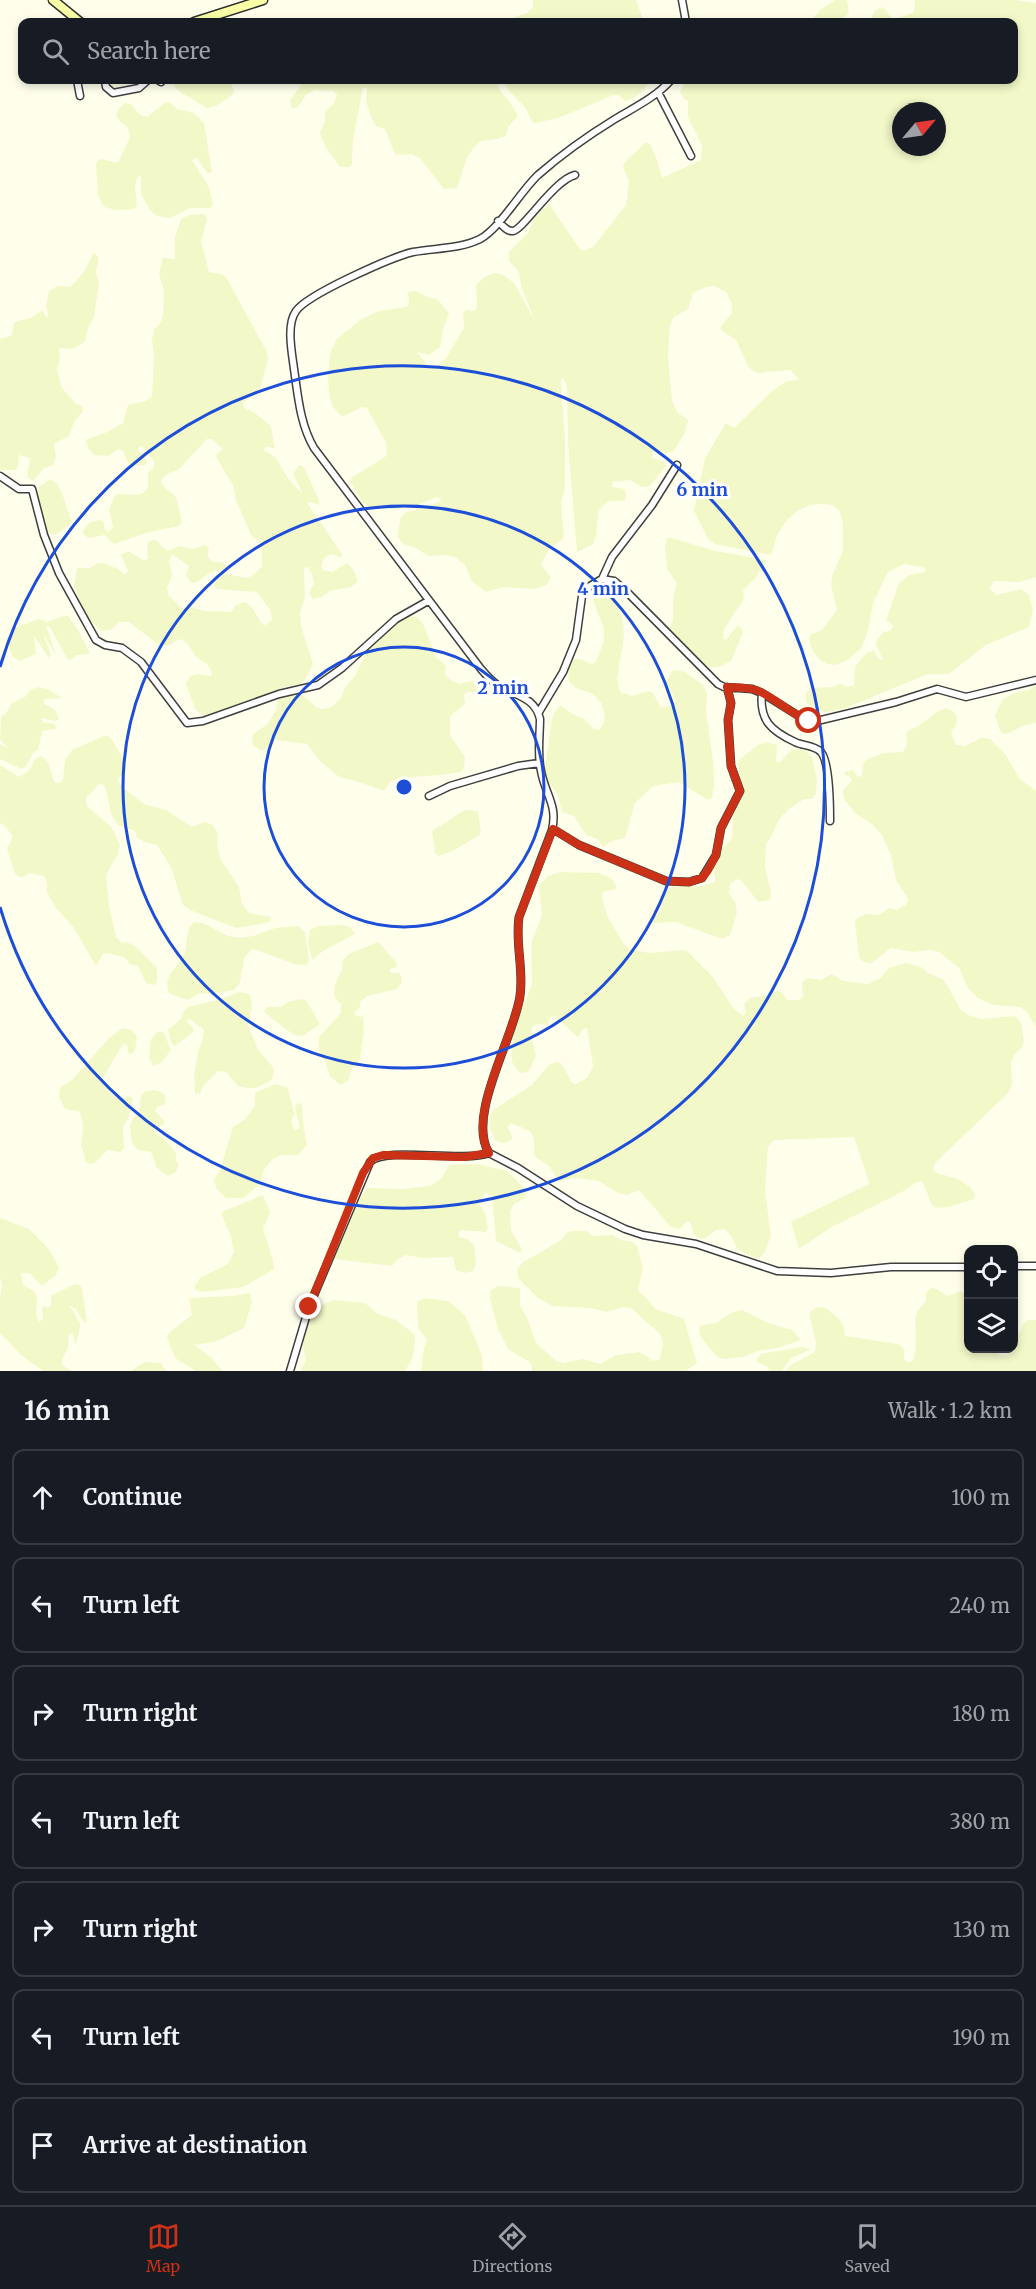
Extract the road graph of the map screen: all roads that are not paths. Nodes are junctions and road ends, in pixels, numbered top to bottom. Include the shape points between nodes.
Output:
1 (53, 0) edge
2 (263, 0) edge
3 (682, 0) edge
4 (239, 4) edge
5 (75, 18) edge
6 (204, 18) edge
7 (685, 18) edge
8 (78, 84) edge
9 (106, 84) edge
10 (144, 84) edge
11 (667, 84) edge
12 (658, 92) junction
13 (80, 96) dead end
14 (691, 156) dead end
15 (575, 175) dead end
16 (498, 221) junction
17 (677, 465) dead end
18 (0, 476) edge
19 (602, 579) junction
20 (428, 602) junction
21 (1036, 680) edge
22 (727, 687) junction
23 (762, 693) junction
24 (538, 712) junction
25 (539, 763) junction
26 (429, 796) dead end
27 (830, 821) dead end
28 (553, 829) junction
29 (489, 1153) junction
30 (1018, 1266) edge
31 (1036, 1266) edge
32 (964, 1267) edge
33 (290, 1371) edge

1 - 5 main road
2 - 4 main road
3 - 7 street
4 - 6 main road
8 - 13 street
9 - 10 street via 112,93
11 - 12 street
12 - 14 street
12 - 16 street via 550,165
15 - 16 street via 537,205 519,229 512,232
16 - 20 street via 472,243 405,255 338,285 297,310 291,324 301,414 309,439
17 - 19 street via 612,557
18 - 20 street via 19,489 32,489 59,573 93,636 100,643 122,648 141,662 187,723 318,685 390,623
19 - 22 street via 614,581 624,589 713,680
19 - 24 street via 585,589 576,640 563,672
20 - 24 street via 481,669 493,681 526,698
21 - 23 street via 966,697 944,689 930,690 817,721 802,718
22 - 23 street
22 - 28 street via 731,703 731,766 740,791 721,828 716,855 702,878 666,881 579,845
23 - 27 street via 764,719 771,727 822,755 829,784
24 - 25 street
25 - 26 street via 450,786
25 - 28 street via 554,809
28 - 29 street via 519,917 520,996 486,1104 483,1134
29 - 32 street via 577,1206 625,1229 696,1244 777,1271 831,1273 891,1267
29 - 33 street via 373,1158 309,1307
30 - 31 street

